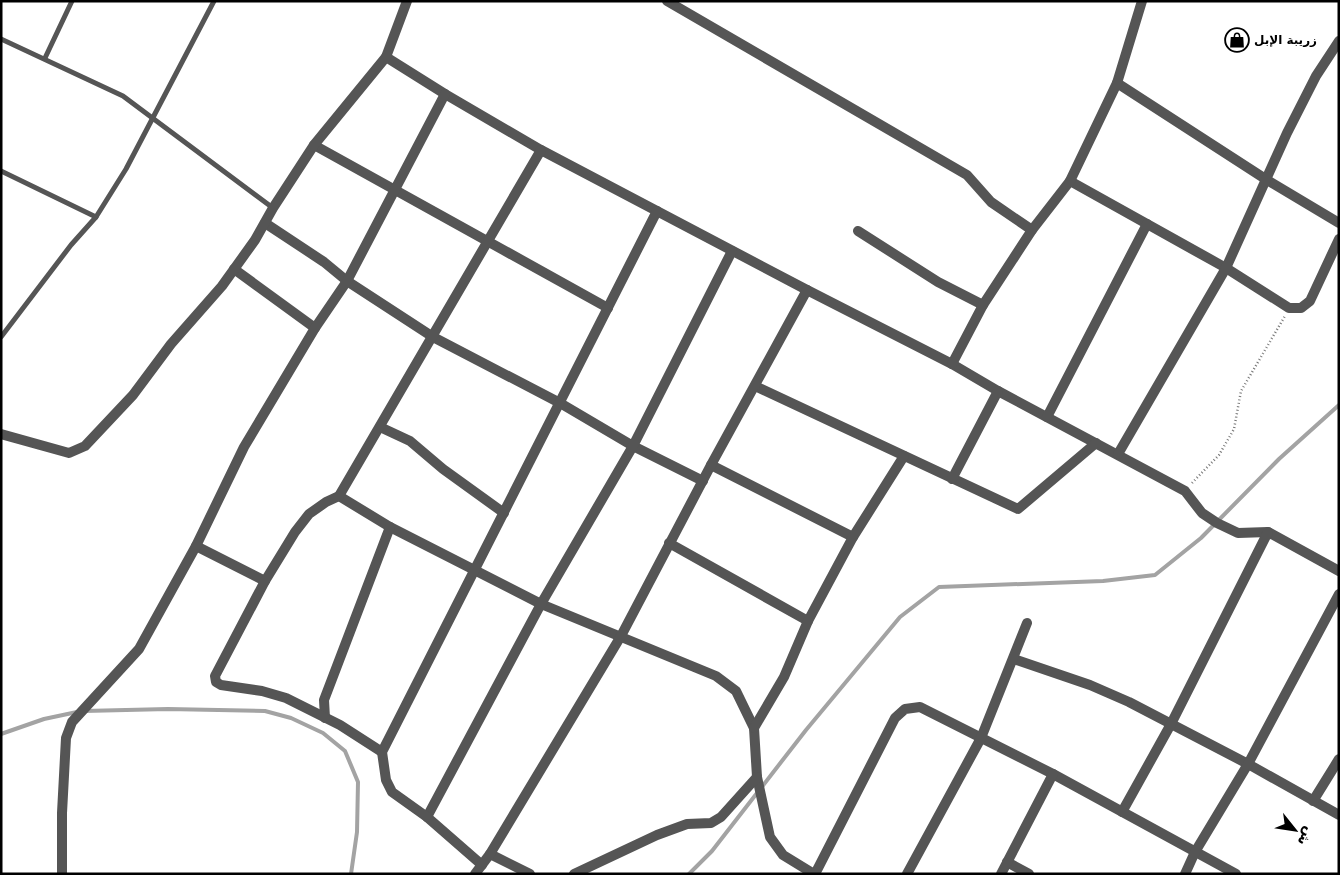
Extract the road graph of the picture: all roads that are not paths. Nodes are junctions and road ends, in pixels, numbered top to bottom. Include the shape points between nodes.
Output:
1 (72, 1) edge
2 (214, 1) edge
3 (407, 1) edge
4 (667, 1) edge
5 (1142, 1) edge
6 (1, 39) edge
7 (1339, 41) edge
8 (45, 58) junction
9 (386, 58) junction
10 (1117, 83) junction
11 (445, 94) junction
12 (152, 117) junction
13 (314, 145) junction
14 (541, 150) junction
15 (1, 171) edge
16 (1267, 180) junction
17 (1070, 181) junction
18 (395, 190) junction
19 (273, 208) junction
20 (657, 211) junction
21 (96, 217) junction
22 (265, 223) junction
23 (1339, 223) edge
24 (1147, 224) junction
25 (1032, 230) junction
26 (858, 231) dead end
27 (1339, 239) edge
28 (488, 242) junction
29 (732, 251) junction
30 (1226, 268) junction
31 (234, 269) junction
32 (347, 281) junction
33 (807, 290) junction
34 (983, 305) junction
35 (608, 308) junction
36 (315, 328) junction
37 (433, 336) junction
38 (1, 337) edge
39 (952, 364) junction
40 (755, 386) junction
41 (998, 391) junction
42 (560, 403) junction
43 (1047, 417) junction
44 (380, 427) junction
45 (1, 434) edge
46 (1096, 443) junction
47 (633, 446) junction
48 (1118, 454) junction
49 (904, 456) junction
50 (711, 465) junction
51 (952, 479) junction
52 (703, 481) junction
53 (339, 496) junction
54 (504, 513) junction
55 (390, 528) junction
56 (1268, 532) junction
57 (853, 537) junction
58 (670, 543) junction
59 (196, 546) junction
60 (474, 570) junction
61 (1339, 571) edge
62 (265, 581) junction
63 (1339, 594) edge
64 (541, 604) junction
65 (808, 621) junction
66 (1027, 623) dead end
67 (621, 636) junction
68 (1014, 659) junction
69 (325, 718) junction
70 (1171, 724) junction
71 (754, 728) junction
72 (981, 738) junction
73 (382, 752) junction
74 (1339, 759) edge
75 (1248, 764) junction
76 (1053, 774) junction
77 (757, 777) junction
78 (1313, 800) junction
79 (1122, 812) junction
80 (1339, 815) edge
81 (426, 817) junction
82 (1195, 852) junction
83 (490, 854) junction
84 (1007, 862) junction
85 (482, 864) junction
86 (62, 874) edge
87 (475, 874) edge
88 (530, 874) edge
89 (574, 874) edge
90 (815, 874) edge
91 (908, 874) edge
92 (1001, 874) edge
93 (1029, 874) edge
94 (1185, 874) edge
95 (1236, 874) edge

1 - 8 lane
2 - 12 lane
3 - 9 street
4 - 25 street via 967,175 991,202
5 - 10 street
6 - 8 lane
7 - 16 street via 1316,76
8 - 12 lane via 123,96
9 - 11 street
9 - 13 street
10 - 16 street
10 - 17 street
11 - 14 street
11 - 18 street
12 - 19 lane
12 - 21 lane via 126,169
13 - 18 street
13 - 19 street
14 - 20 street
14 - 28 street
15 - 21 lane
16 - 23 street
16 - 30 street
17 - 24 street
17 - 25 street
18 - 28 street
18 - 32 street
19 - 22 street
20 - 29 street
20 - 35 street
21 - 38 lane
22 - 31 street
22 - 32 street
24 - 30 street
24 - 43 street
25 - 34 street
26 - 34 street via 938,282
27 - 30 street via 1310,301 1301,308 1289,308
28 - 35 street
28 - 37 street
29 - 33 street
29 - 47 street
30 - 48 street
31 - 36 street
31 - 45 street via 171,344 133,396 85,446 69,453
32 - 36 street
32 - 37 street
33 - 39 street
33 - 40 street
34 - 39 street
35 - 42 street
36 - 59 street via 244,447
37 - 42 street
37 - 44 street
39 - 41 street
40 - 49 street
40 - 50 street
41 - 43 street
41 - 51 street
42 - 47 street
42 - 54 street
43 - 46 street
44 - 53 street
44 - 54 street via 410,441
46 - 48 street
46 - 51 street via 1018,509
47 - 52 street
47 - 64 street
48 - 56 street via 1185,491 1202,513 1238,533
49 - 51 street
49 - 57 street
50 - 52 street
50 - 57 street
52 - 58 street
53 - 55 street
53 - 62 street via 309,514
54 - 60 street
55 - 60 street
55 - 69 street via 324,700
56 - 61 street
56 - 70 street
57 - 65 street
58 - 65 street
58 - 67 street
59 - 62 street
59 - 86 street via 139,649 72,722 66,738
60 - 64 street
60 - 73 street
62 - 69 street via 215,676 216,682 286,698
63 - 75 street
64 - 67 street
64 - 81 street
65 - 71 street via 784,678
66 - 68 street
67 - 71 street via 716,676 736,691
67 - 83 street
68 - 70 street via 1090,685
68 - 72 street
69 - 73 street via 340,724
70 - 75 street
70 - 79 street
71 - 77 street
72 - 76 street
72 - 90 street via 920,707 905,709 895,718
72 - 91 street
73 - 81 street via 386,780 392,792
74 - 78 street
75 - 78 street
75 - 82 street
76 - 79 street
76 - 84 street
77 - 89 street via 711,823 687,824 657,835
77 - 90 street via 770,837 783,855
78 - 80 street
79 - 82 street
81 - 85 street
82 - 94 street
82 - 95 street
83 - 85 street
83 - 88 street
84 - 92 street
84 - 93 street
85 - 87 street

